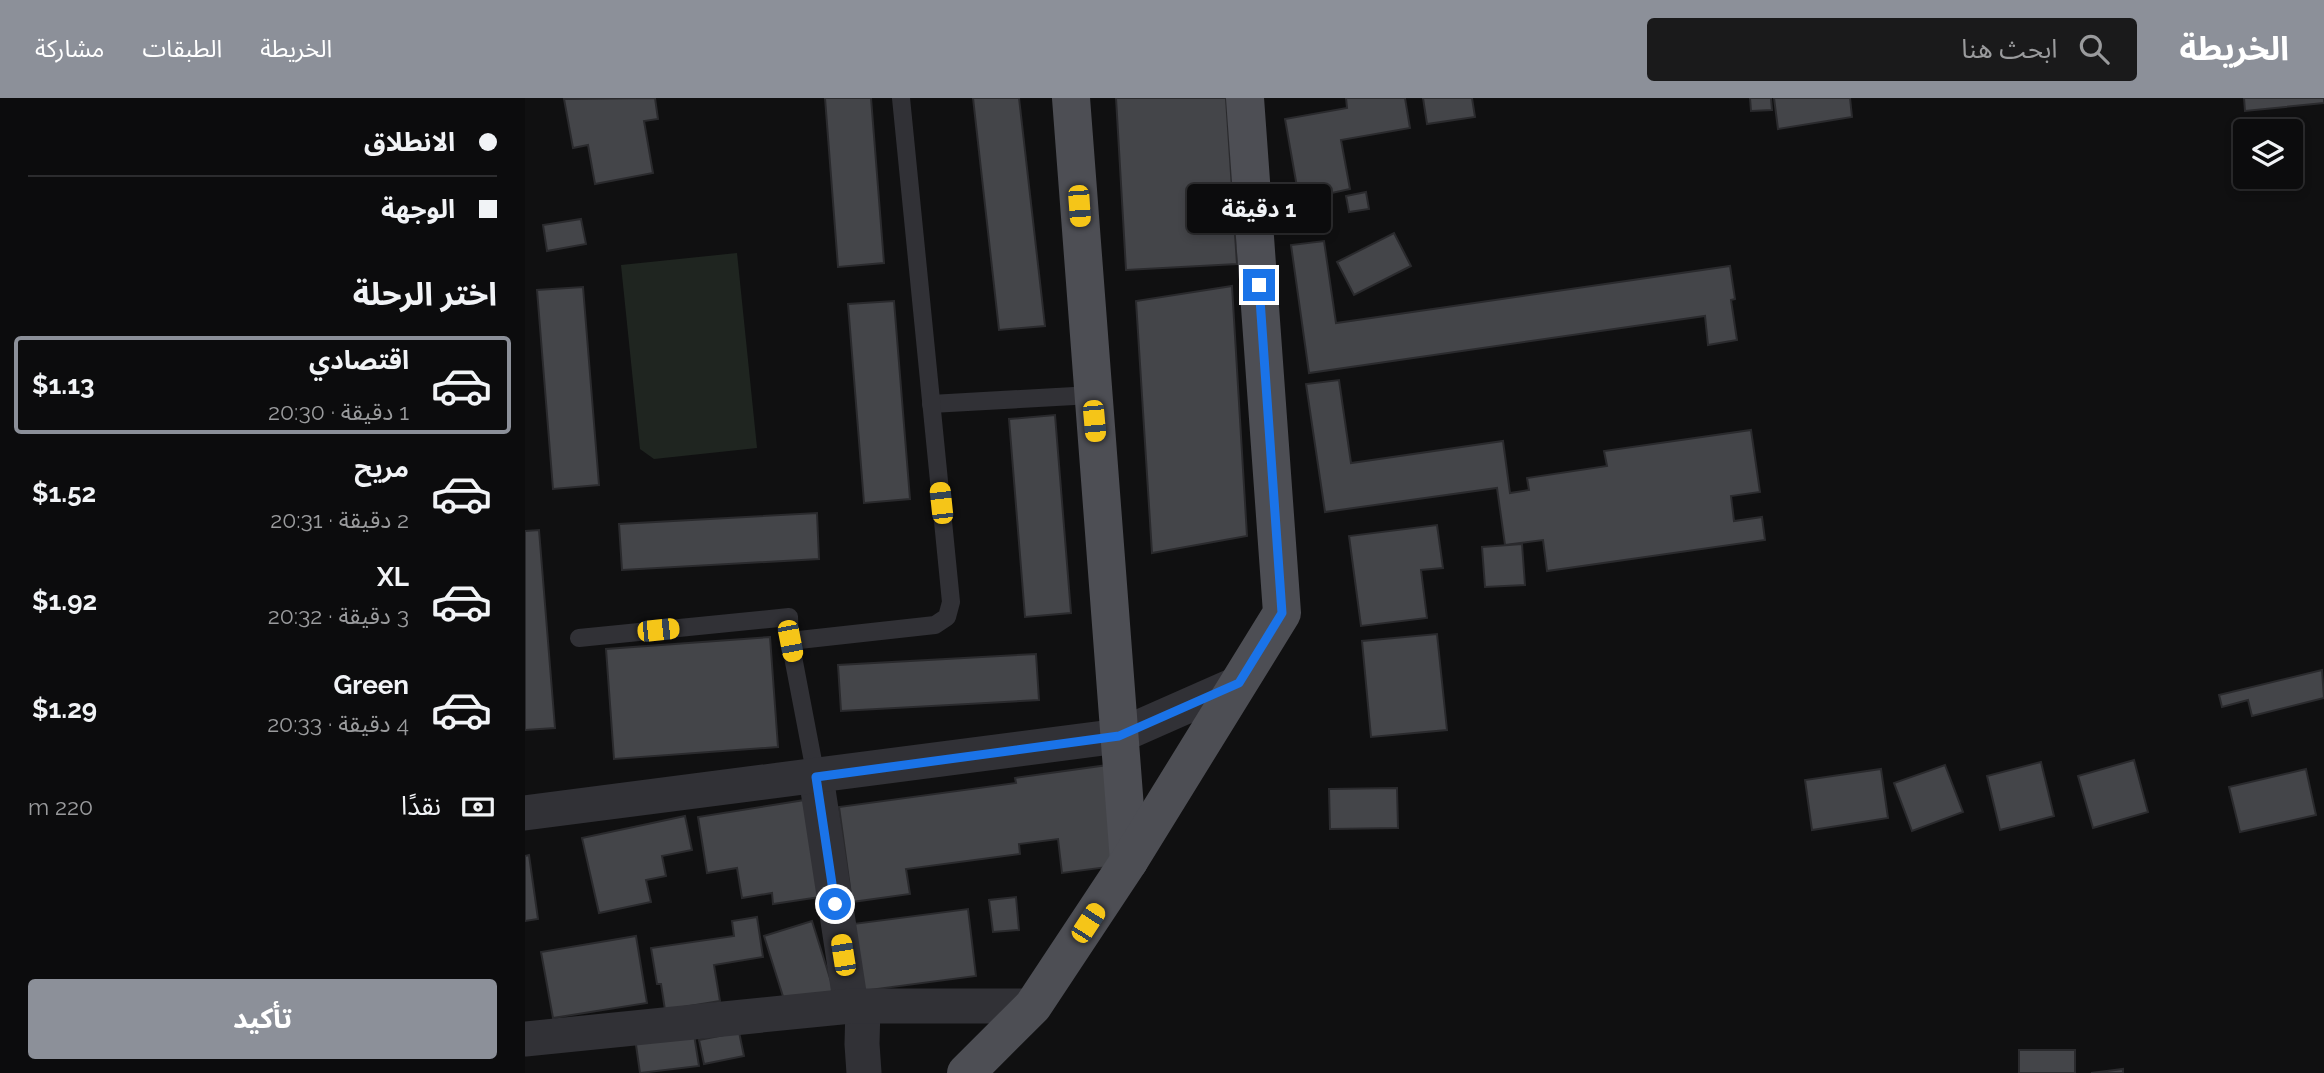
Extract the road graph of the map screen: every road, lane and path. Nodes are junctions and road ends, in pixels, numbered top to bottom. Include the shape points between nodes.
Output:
1 (901, 98) edge
2 (1071, 98) edge
3 (1245, 98) edge
4 (1092, 395) junction
5 (931, 404) junction
6 (579, 638) dead end
7 (790, 641) junction
8 (1239, 683) junction
9 (1119, 736) junction
10 (816, 777) junction
11 (525, 813) edge
12 (1129, 861) junction
13 (857, 1006) junction
14 (1033, 1006) junction
15 (525, 1039) edge
16 (864, 1073) edge
17 (966, 1073) edge

1 - 5 lane
2 - 4 main road
3 - 8 main road via 1282,613
4 - 5 lane
4 - 9 main road
5 - 7 lane via 951,602 947,617 935,625
6 - 7 lane via 789,617
7 - 10 lane
8 - 9 street
8 - 12 main road
9 - 10 street
9 - 12 main road
10 - 11 street
10 - 13 street
12 - 14 main road
13 - 14 street
13 - 15 street
13 - 16 street
14 - 17 main road

